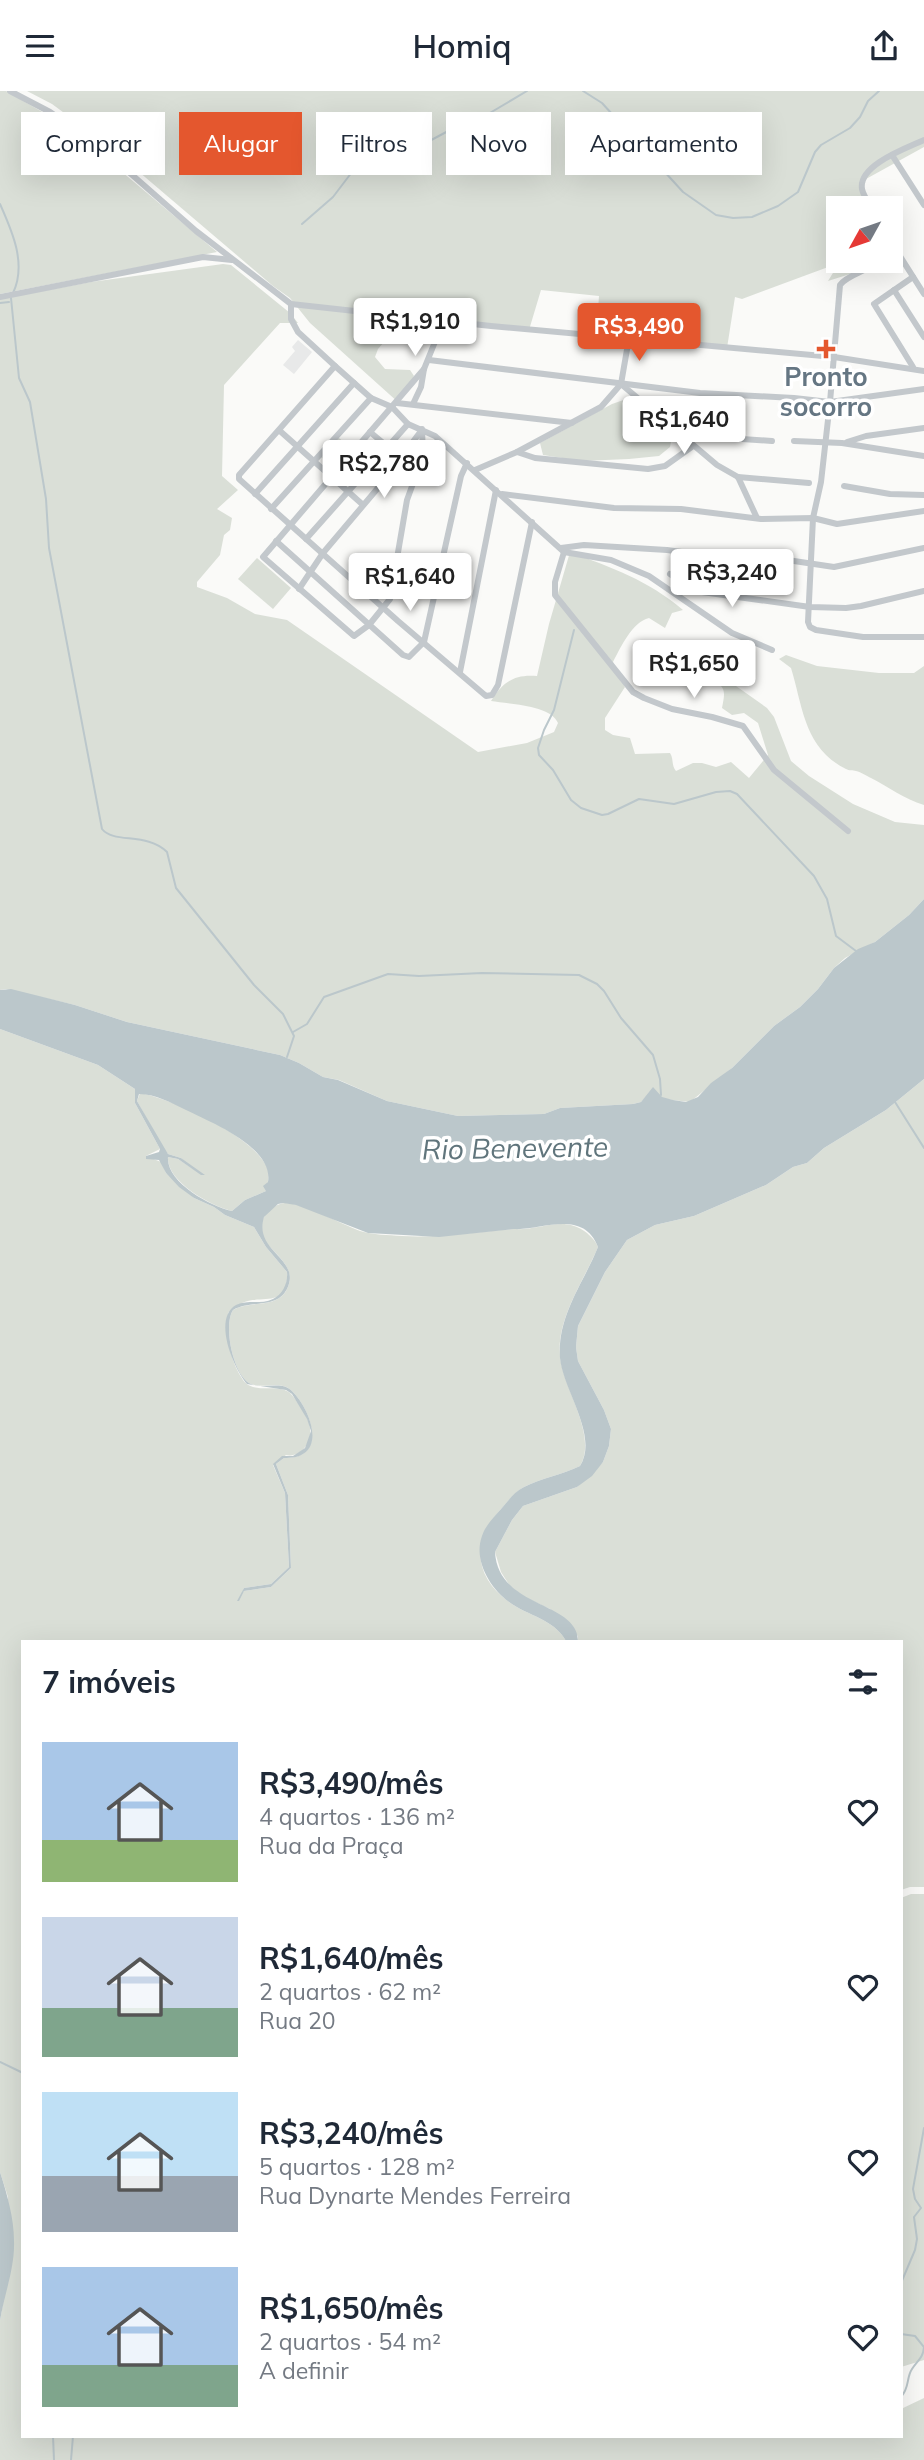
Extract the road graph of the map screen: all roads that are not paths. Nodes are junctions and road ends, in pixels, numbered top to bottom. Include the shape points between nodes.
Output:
1 (10, 91) edge
2 (924, 140) edge
3 (892, 155) junction
4 (866, 196) edge
5 (924, 205) edge
6 (237, 262) junction
7 (903, 262) edge
8 (861, 273) edge
9 (913, 277) junction
10 (894, 290) junction
11 (924, 293) edge
12 (0, 297) edge
13 (291, 305) junction
14 (443, 322) junction
15 (924, 337) edge
16 (629, 338) junction
17 (834, 357) junction
18 (429, 360) junction
19 (335, 366) junction
20 (913, 367) junction
21 (424, 369) junction
22 (924, 371) edge
23 (354, 383) junction
24 (622, 383) junction
25 (924, 389) edge
26 (371, 398) junction
27 (830, 402) junction
28 (413, 404) junction
29 (395, 405) junction
30 (572, 423) junction
31 (408, 424) junction
32 (924, 428) edge
33 (422, 429) junction
34 (280, 431) junction
35 (370, 432) junction
36 (683, 435) junction
37 (772, 440) dead end
38 (794, 441) dead end
39 (413, 443) junction
40 (825, 443) junction
41 (842, 443) junction
42 (298, 446) junction
43 (693, 446) junction
44 (388, 447) junction
45 (517, 452) junction
46 (924, 456) edge
47 (315, 461) junction
48 (467, 463) junction
49 (475, 470) junction
50 (331, 475) junction
51 (738, 477) junction
52 (809, 482) dead end
53 (844, 486) dead end
54 (349, 492) junction
55 (498, 492) junction
56 (255, 494) junction
57 (924, 495) edge
58 (362, 504) junction
59 (271, 509) junction
60 (924, 510) edge
61 (757, 518) junction
62 (813, 518) junction
63 (532, 522) junction
64 (289, 525) junction
65 (306, 539) junction
66 (276, 541) junction
67 (924, 548) edge
68 (562, 550) junction
69 (323, 553) junction
70 (811, 564) junction
71 (310, 572) junction
72 (670, 574) dead end
73 (299, 589) junction
74 (924, 591) edge
75 (810, 607) junction
76 (383, 608) junction
77 (369, 625) junction
78 (924, 636) edge
79 (424, 642) junction
80 (772, 649) dead end
81 (460, 672) junction
82 (848, 831) dead end

1 - 6 street via 98,145
2 - 3 street
3 - 4 street via 873,166 862,180
3 - 5 street
6 - 12 street via 203,257
6 - 13 street
7 - 9 street
8 - 17 street via 841,283
9 - 10 street
9 - 11 street
10 - 15 street
10 - 20 street via 874,303
13 - 14 street
13 - 19 street via 291,319 298,331
14 - 16 street
14 - 18 street
16 - 17 street
16 - 24 street
17 - 20 street
17 - 27 street
18 - 21 street
18 - 24 street
19 - 23 street
19 - 34 street
20 - 22 street
21 - 28 street
21 - 29 street
23 - 26 street
23 - 42 street
24 - 27 street
24 - 30 street via 601,407
24 - 36 street
25 - 27 street
26 - 29 street
26 - 47 street
27 - 40 street
28 - 29 street
28 - 30 street
29 - 31 street
29 - 35 street
30 - 45 street
31 - 33 street
31 - 44 street
32 - 41 street
33 - 39 street
33 - 48 street
33 - 76 street via 423,456 407,500 390,599
34 - 42 street
34 - 56 street via 239,475
35 - 44 street
35 - 50 street
36 - 37 street
36 - 43 street
38 - 40 street
39 - 44 street
39 - 58 street
40 - 41 street
40 - 62 street
41 - 46 street
42 - 47 street
42 - 56 street
43 - 45 street via 665,466 649,470 535,458
43 - 51 street
44 - 54 street
45 - 49 street
47 - 50 street
47 - 59 street
48 - 49 street
48 - 79 street
49 - 55 street
50 - 54 street
50 - 64 street
51 - 52 street
51 - 61 street
53 - 57 street
54 - 58 street
54 - 65 street
55 - 61 street via 614,508 681,509
55 - 63 street
55 - 81 street
56 - 59 street
58 - 69 street
59 - 64 street
60 - 62 street via 837,524
61 - 62 street
62 - 70 street
63 - 68 street
63 - 81 street via 498,685 492,695 484,694
64 - 65 street
64 - 66 street
65 - 69 street
66 - 71 street
66 - 73 street via 263,559
67 - 70 street via 839,566
68 - 70 street via 579,545
68 - 80 street via 611,560 649,576 732,633
68 - 82 street via 555,595 627,686 658,705 743,726 774,770
69 - 71 street
69 - 76 street
70 - 75 street
71 - 73 street
71 - 77 street
72 - 75 street via 695,591
73 - 77 street via 354,636
74 - 75 street via 853,607
75 - 78 street via 808,624 817,630 863,637
76 - 77 street
76 - 79 street
77 - 79 street via 403,655 411,656
79 - 81 street

